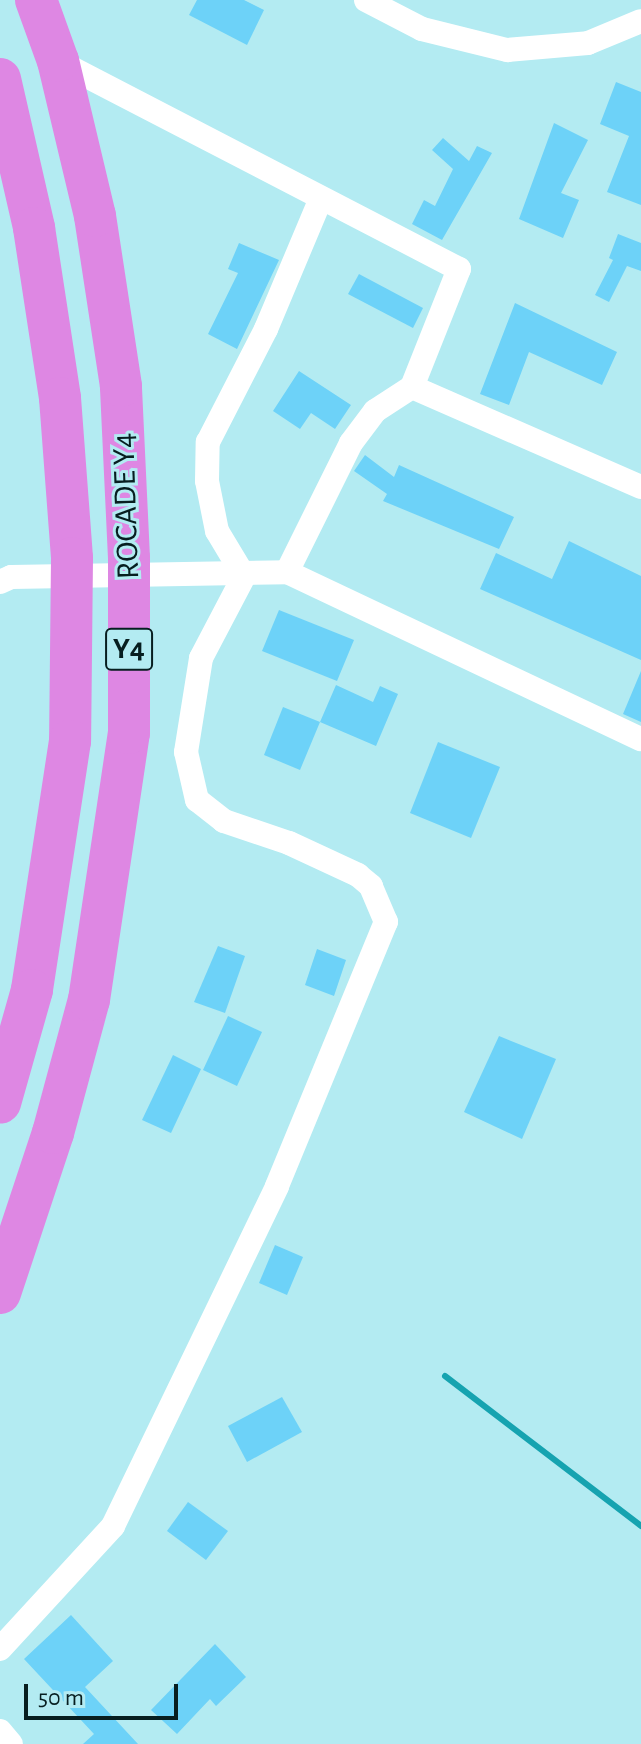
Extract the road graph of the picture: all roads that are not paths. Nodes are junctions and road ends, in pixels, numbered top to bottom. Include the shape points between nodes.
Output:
1 (36, 0) edge
2 (366, 0) edge
3 (641, 21) edge
4 (58, 61) junction
5 (0, 79) edge
6 (321, 198) junction
7 (412, 387) junction
8 (641, 487) edge
9 (287, 572) junction
10 (244, 576) junction
11 (6, 580) edge
12 (641, 739) edge
13 (0, 1103) edge
14 (0, 1293) edge
15 (0, 1649) edge
16 (0, 1731) edge
17 (11, 1744) edge

1 - 4 highway, ROCADE Y4 / Y4
2 - 3 street via 422,29 499,49 588,43
4 - 6 street
4 - 14 highway, ROCADE Y4 / Y4 via 95,216 121,386 129,558 129,733 89,1000 53,1133
5 - 13 highway, ROCADE Y4 / Y4 via 34,228 60,398 72,558 70,741 32,990
6 - 7 street via 459,269
6 - 10 street via 266,329 208,442 207,481 217,531
7 - 8 street
7 - 9 street via 375,411 351,443
9 - 10 street
9 - 12 street
10 - 11 street
10 - 15 street via 201,658 186,752 197,800 224,821 358,875 371,886 386,922 277,1186 113,1526
16 - 17 street

